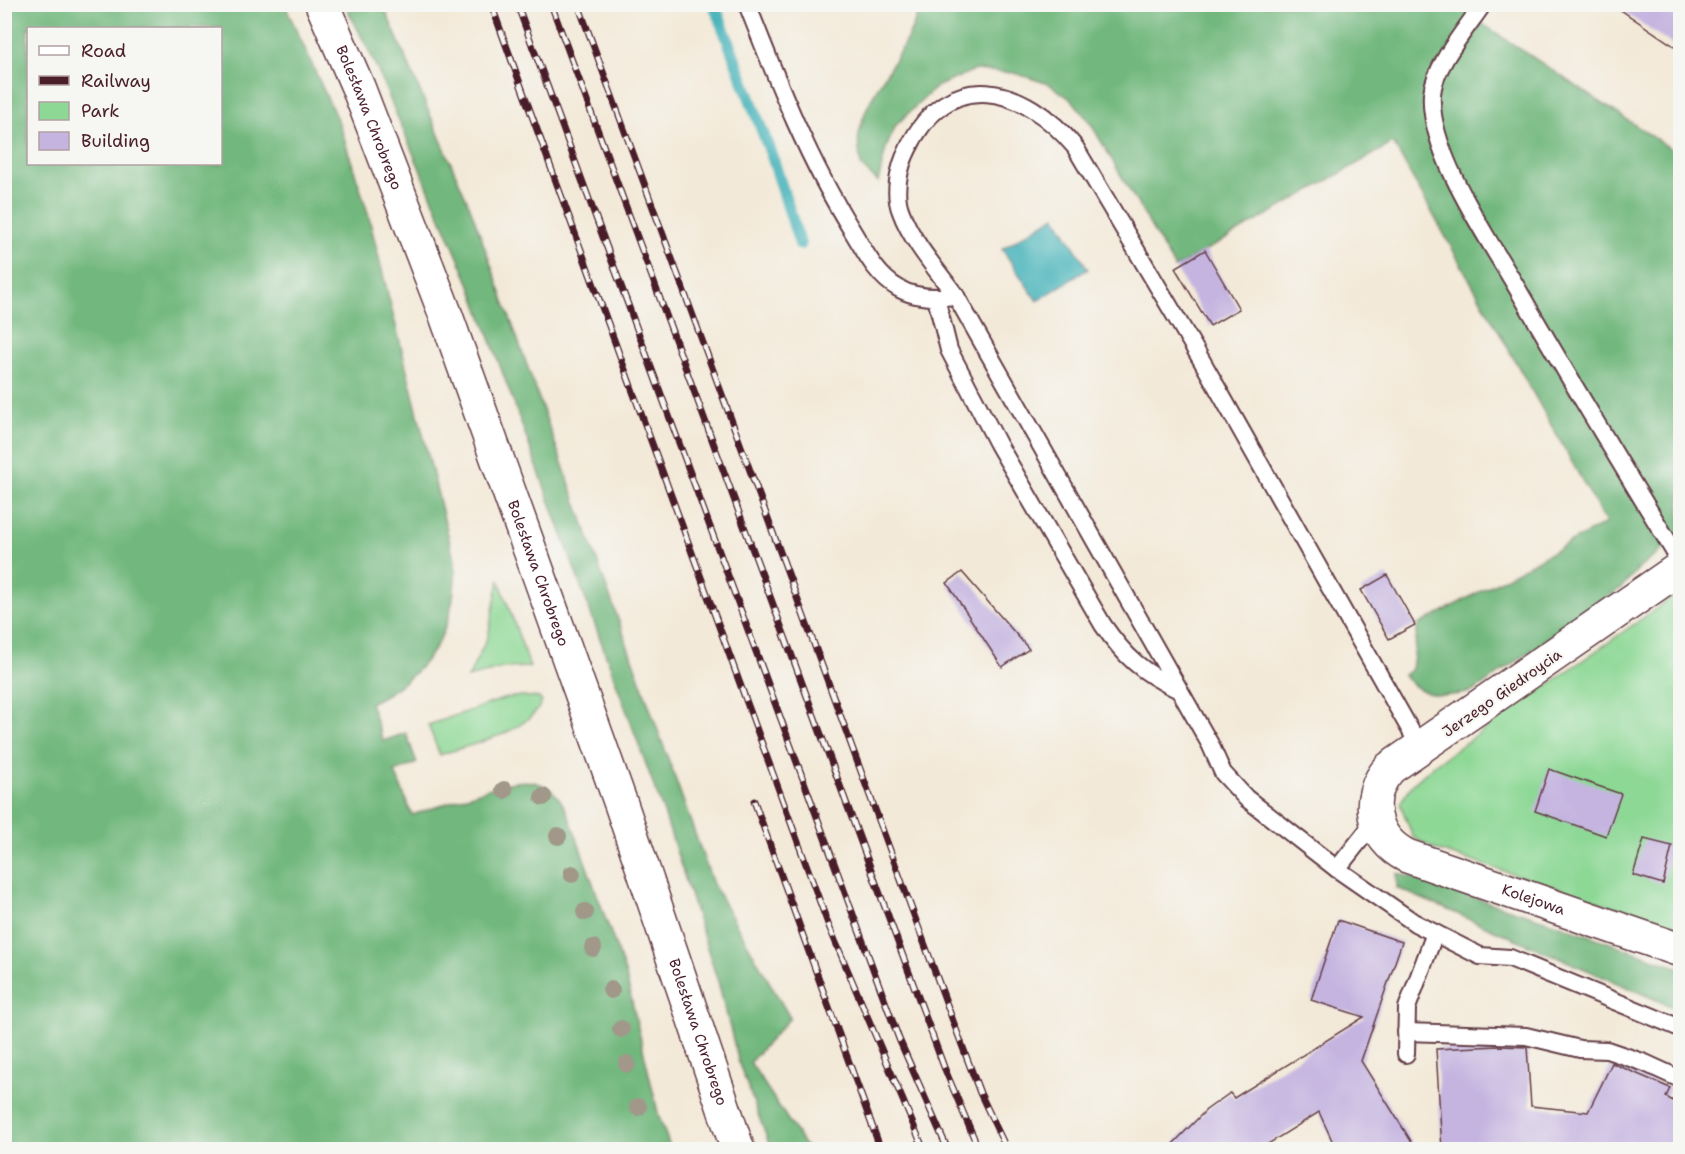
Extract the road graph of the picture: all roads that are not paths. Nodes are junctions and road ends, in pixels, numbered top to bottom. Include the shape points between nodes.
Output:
1 (322, 4) edge
2 (747, 4) edge
3 (1483, 4) edge
4 (956, 296) junction
5 (936, 298) junction
6 (1680, 561) edge
7 (1680, 567) edge
8 (1177, 689) junction
9 (1421, 749) junction
10 (1382, 832) junction
11 (1337, 869) junction
12 (1436, 933) junction
13 (1680, 950) edge
14 (1680, 1028) edge
15 (1406, 1032) junction
16 (1406, 1054) dead end
17 (1680, 1079) edge
18 (738, 1149) edge

1 - 18 street, Bolesława Chrobrego via 446,313 648,881
2 - 5 lane via 803,141 831,198 872,263 899,289
3 - 6 lane via 1433,86 1432,107 1450,170 1586,408
4 - 5 lane
4 - 8 lane
4 - 9 lane via 900,211 897,185 904,158 928,116 943,103 984,93 1005,97 1034,108 1056,124 1075,147 1202,361
5 - 8 lane via 949,350 1103,625 1120,649 1146,674
7 - 9 street, Jerzego Giedroycia
8 - 11 lane via 1223,773 1246,798
9 - 10 street, Jerzego Giedroycia via 1382,777 1375,798
10 - 11 lane
10 - 13 street, Kolejowa via 1396,851 1433,866
11 - 12 lane
12 - 14 lane via 1480,956 1510,958
12 - 15 lane via 1407,1008
15 - 16 lane
15 - 17 lane via 1526,1036 1580,1049 1607,1050

